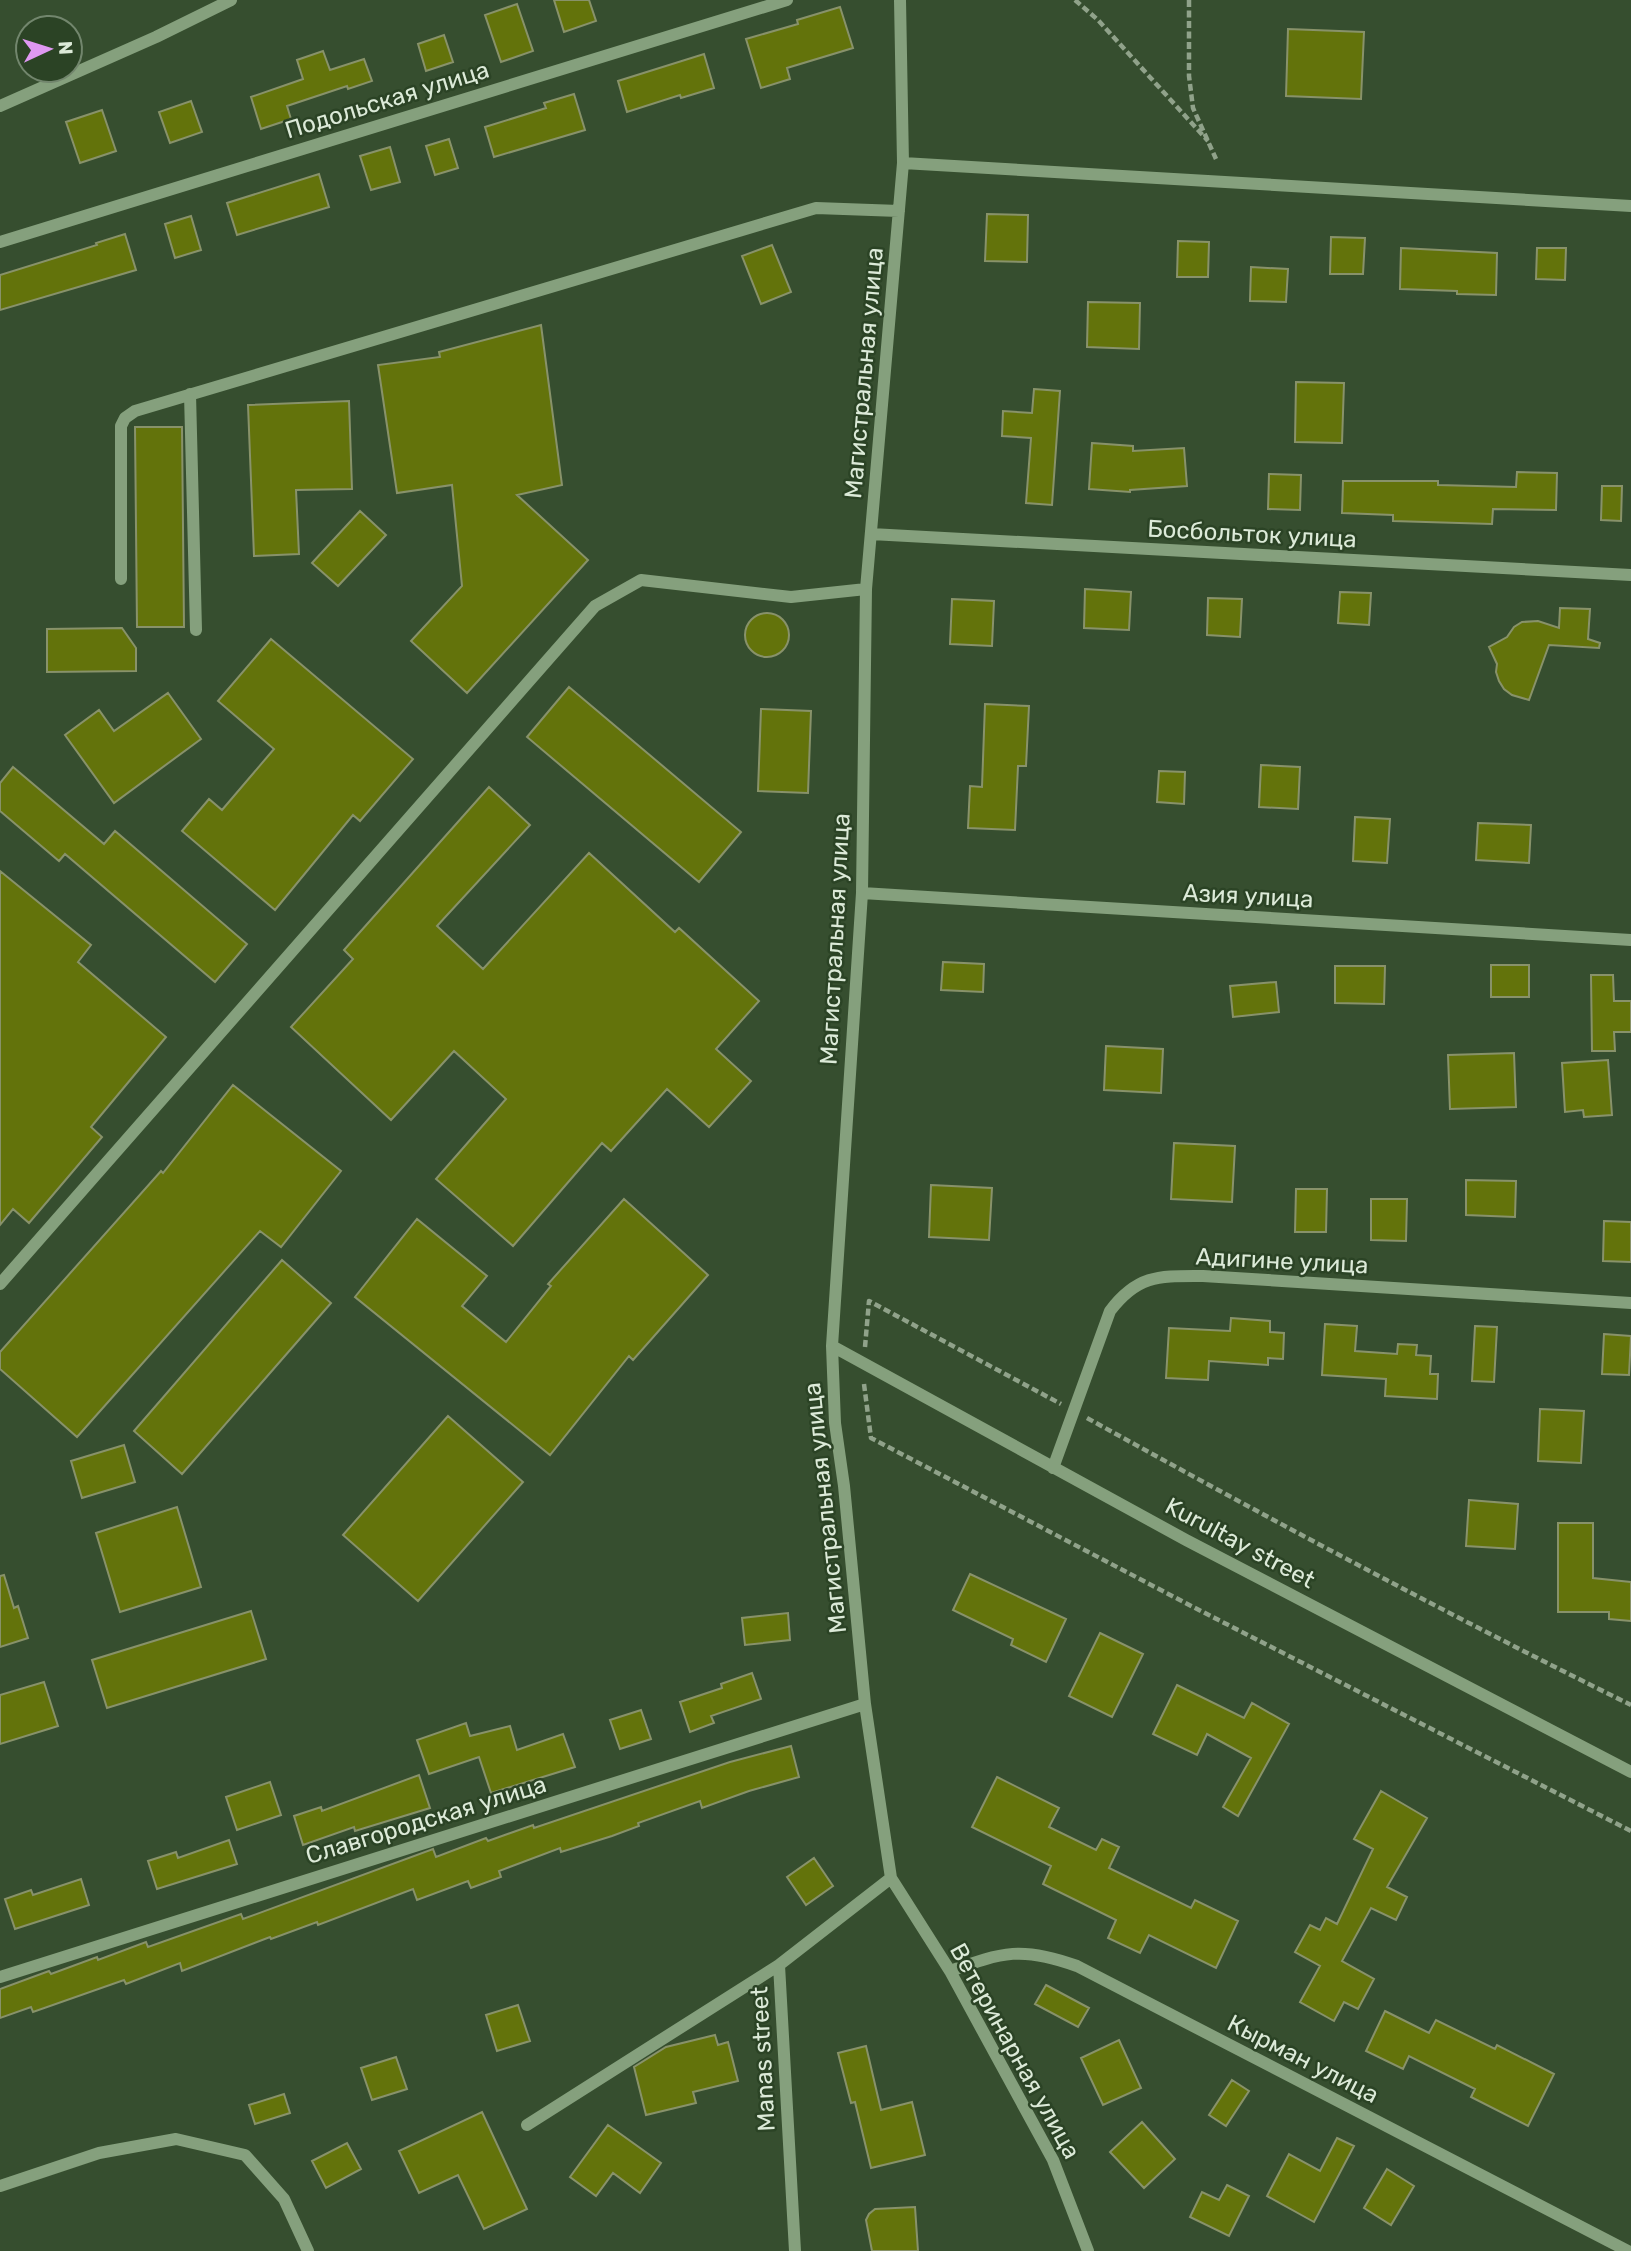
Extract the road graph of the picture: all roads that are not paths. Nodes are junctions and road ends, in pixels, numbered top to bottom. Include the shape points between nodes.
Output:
1 (231, 0) edge
2 (787, 0) edge
3 (900, 0) edge
4 (0, 106) edge
5 (903, 163) junction
6 (1631, 206) edge
7 (899, 211) junction
8 (0, 243) edge
9 (190, 394) junction
10 (872, 534) junction
11 (1631, 575) edge
12 (121, 579) dead end
13 (866, 589) junction
14 (196, 630) dead end
15 (862, 893) junction
16 (1631, 940) edge
17 (0, 1284) edge
18 (1631, 1303) edge
19 (832, 1346) junction
20 (1053, 1468) junction
21 (865, 1704) junction
22 (1631, 1772) edge
23 (891, 1878) junction
24 (779, 1965) junction
25 (950, 1971) junction
26 (0, 1977) edge
27 (527, 2125) dead end
28 (0, 2186) edge
29 (308, 2251) edge
30 (795, 2251) edge
31 (1087, 2251) edge
32 (1628, 2251) edge

1 - 4 street
2 - 8 street, Подольская улица
3 - 5 street, Магистральная улица
5 - 6 street
5 - 7 street, Магистральная улица
7 - 9 street via 816,208
7 - 10 street, Магистральная улица
9 - 12 street via 135,411 121,426
9 - 14 street
10 - 11 street, Босбольток улица
10 - 13 street, Магистральная улица
13 - 15 street, Магистральная улица
13 - 17 street via 791,597 641,580 595,607
15 - 16 street, Азия улица
15 - 19 street, Магистральная улица
18 - 20 street, Адигине улица via 1203,1276 1167,1276 1139,1283 1110,1311
19 - 20 street, Kurultay street
19 - 21 street, Магистральная улица via 835,1423
20 - 22 street, Kurultay street
21 - 23 street, Магистральная улица
21 - 26 street, Славгородская улица
23 - 24 street, Manas street
23 - 25 street, Ветеринарная улица
24 - 27 street
24 - 30 street, Manas street
25 - 31 street, Ветеринарная улица via 1053,2160
25 - 32 street, Кырман улица via 991,1956 1021,1953 1047,1955 1077,1966
28 - 29 street via 99,2153 176,2139 245,2155 284,2199

